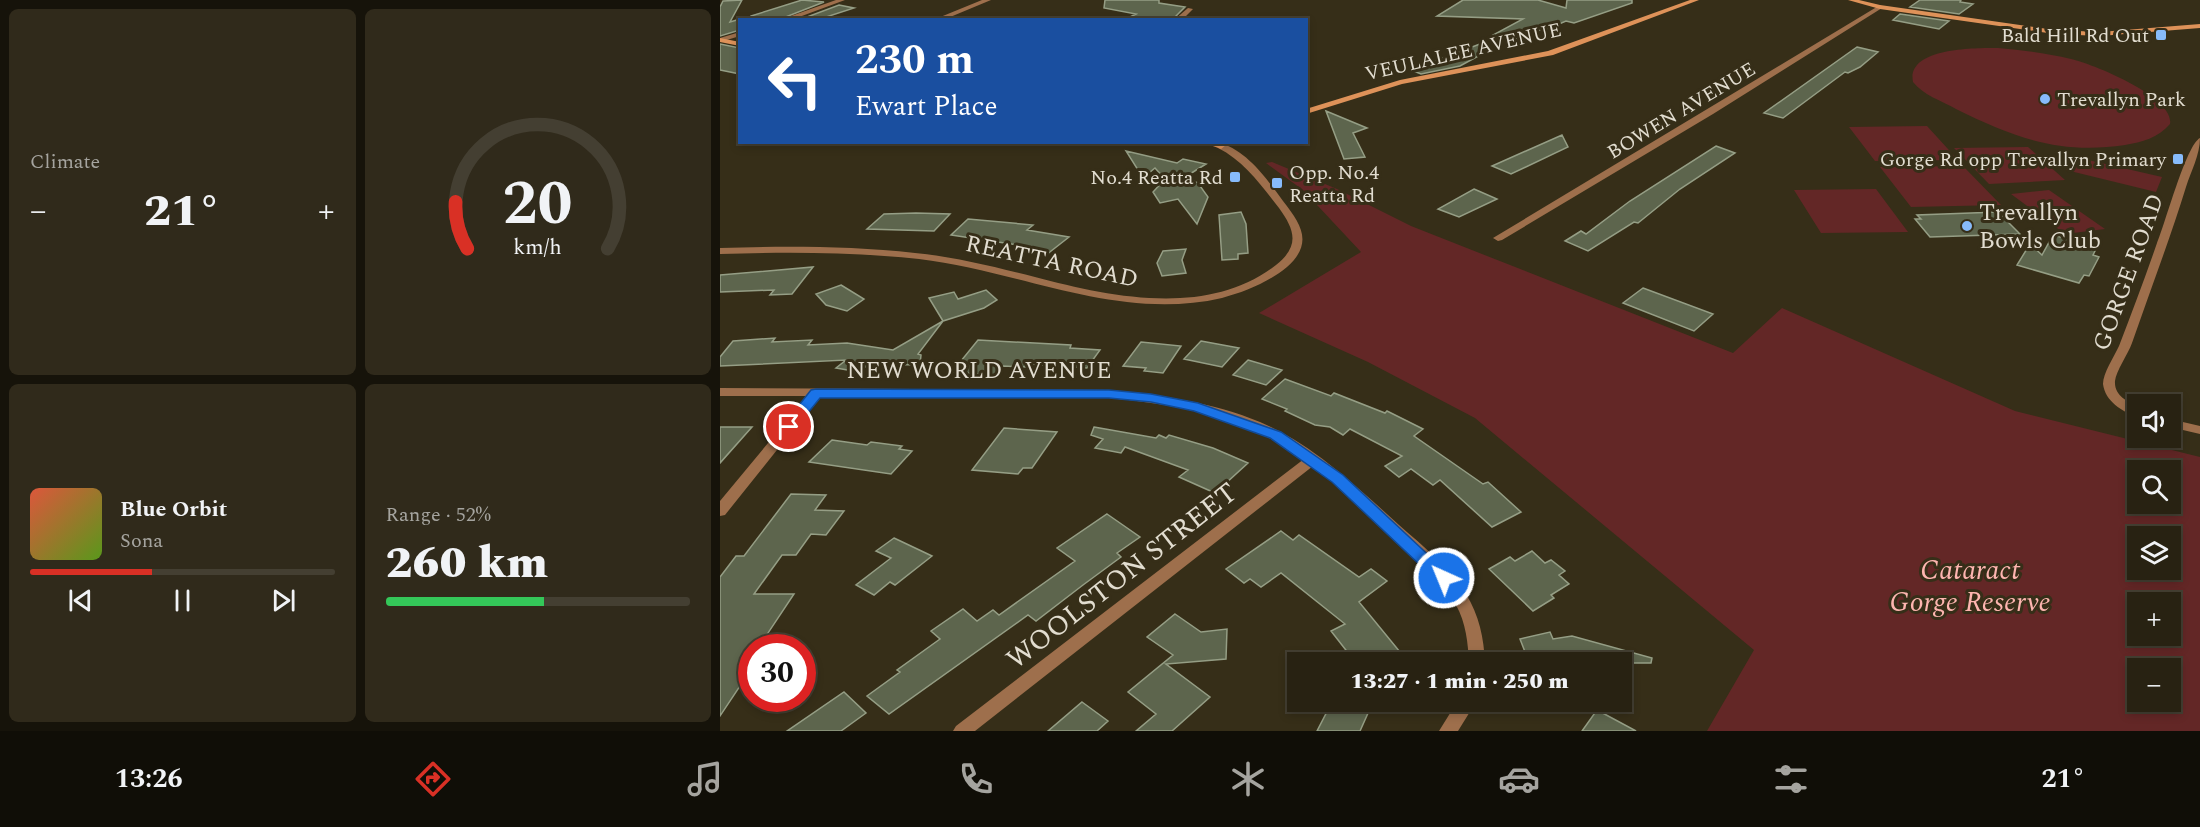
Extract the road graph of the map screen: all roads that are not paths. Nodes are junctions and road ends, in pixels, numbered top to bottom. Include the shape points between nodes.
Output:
1 (842, 0) edge
2 (987, 0) edge
3 (1696, 0) edge
4 (1851, 0) edge
5 (1880, 7) junction
6 (1190, 9) dead end
7 (789, 18) edge
8 (941, 18) edge
9 (1179, 18) edge
10 (2200, 26) edge
11 (738, 35) edge
12 (720, 40) edge
13 (738, 44) edge
14 (1308, 111) edge
15 (2200, 141) edge
16 (1224, 144) edge
17 (1498, 238) dead end
18 (720, 251) edge
19 (720, 392) edge
20 (816, 393) junction
21 (2127, 407) edge
22 (2181, 426) edge
23 (2200, 430) edge
24 (1312, 460) junction
25 (720, 511) edge
26 (1477, 652) edge
27 (1460, 712) edge
28 (962, 731) edge
29 (1448, 731) edge

1 - 7 street
2 - 8 street
3 - 14 street, VEULALEE AVENUE via 1550,52 1400,82
4 - 5 street
5 - 10 street via 2055,32 2100,34
5 - 17 street, BOWEN AVENUE
6 - 9 street
11 - 12 street
12 - 13 street
15 - 21 street, GORGE ROAD via 2109,381 2111,393
16 - 18 street, REATTA ROAD via 1294,221 1299,242 1285,264 1268,276 1214,296 1144,303 1064,289 967,264 895,253 838,249
19 - 20 street, NEW WORLD AVENUE
20 - 24 street, NEW WORLD AVENUE via 1066,393 1151,398 1236,419 1276,435
20 - 25 street
22 - 23 street
24 - 26 street, NEW WORLD AVENUE via 1381,517 1455,590 1468,613
24 - 28 street, WOOLSTON STREET
27 - 29 street

